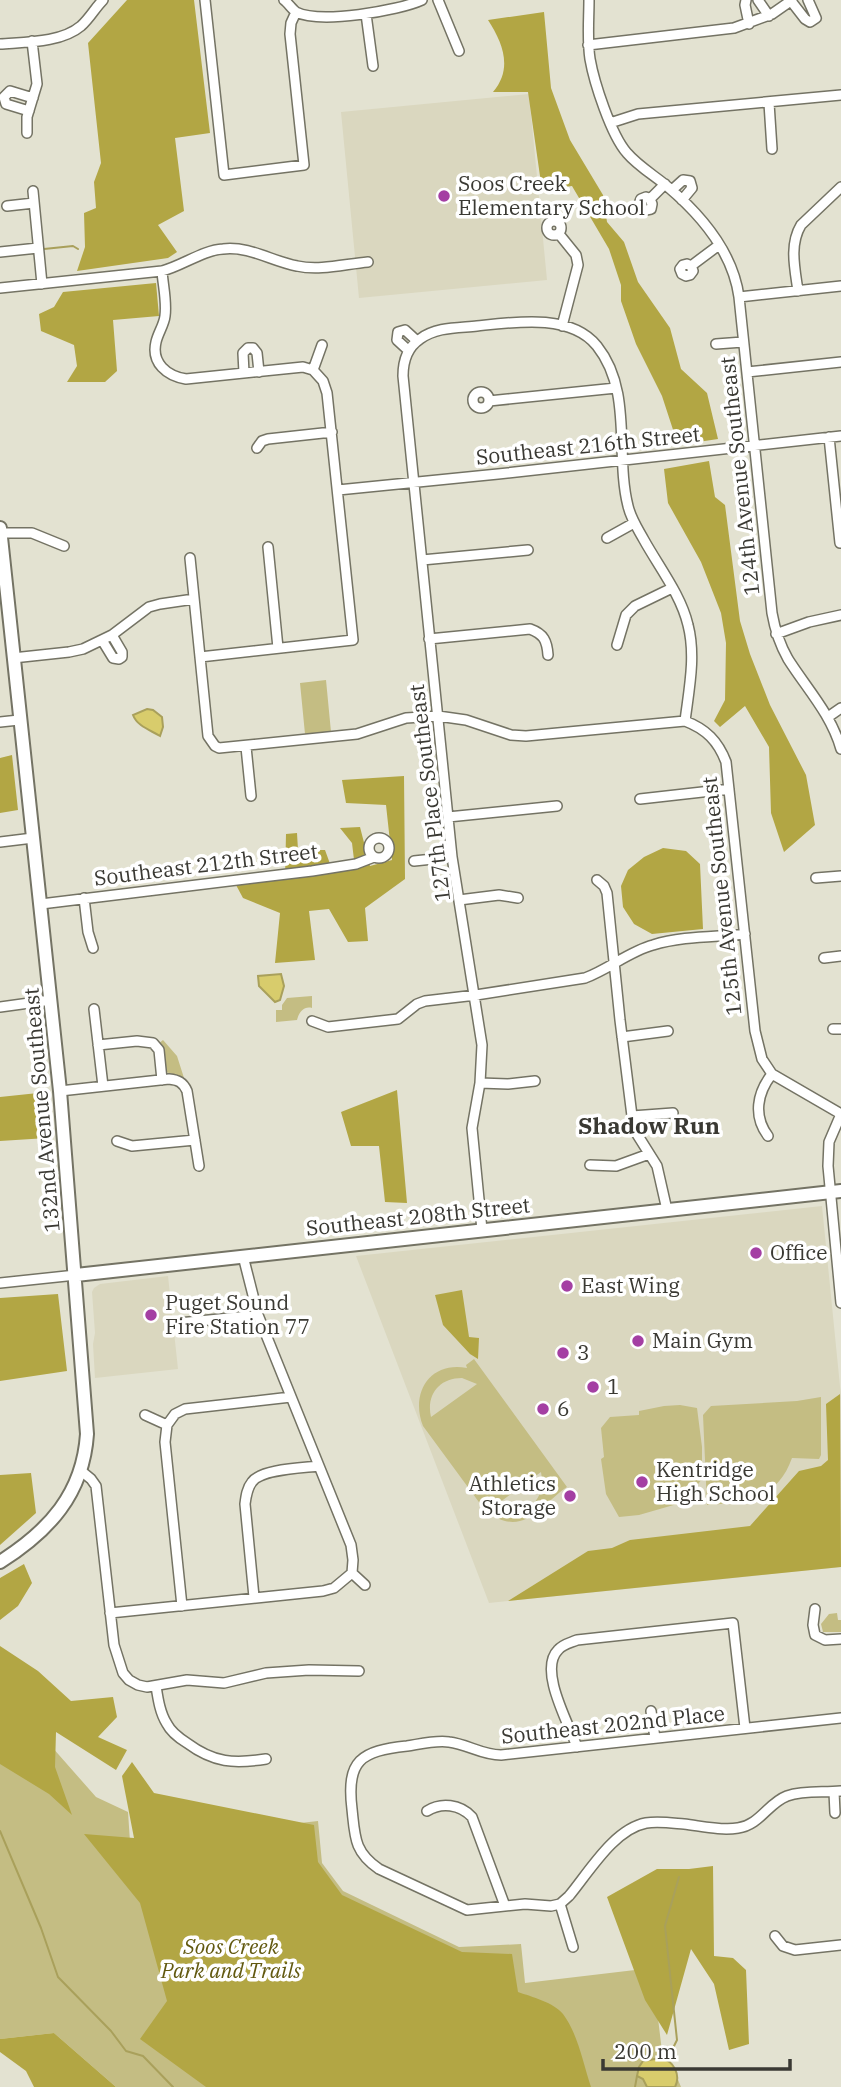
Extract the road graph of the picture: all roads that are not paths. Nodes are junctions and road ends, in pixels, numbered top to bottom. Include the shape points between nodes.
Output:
1 (103, 0) edge
2 (205, 0) edge
3 (284, 0) edge
4 (422, 0) edge
5 (439, 0) edge
6 (589, 0) edge
7 (746, 0) edge
8 (758, 0) edge
9 (792, 0) edge
10 (808, 0) edge
11 (296, 12) junction
12 (366, 14) junction
13 (769, 16) junction
14 (749, 23) junction
15 (32, 41) junction
16 (0, 44) edge
17 (588, 45) junction
18 (459, 51) dead end
19 (373, 66) dead end
20 (841, 95) edge
21 (33, 98) junction
22 (769, 103) junction
23 (29, 111) junction
24 (610, 123) junction
25 (27, 134) dead end
26 (772, 149) dead end
27 (668, 187) junction
28 (841, 187) edge
29 (33, 191) dead end
30 (650, 199) dead end
31 (682, 200) junction
32 (34, 203) junction
33 (8, 206) dead end
34 (559, 234) dead end
35 (719, 245) junction
36 (38, 248) junction
37 (0, 252) edge
38 (368, 262) dead end
39 (691, 266) dead end
40 (162, 271) junction
41 (42, 284) junction
42 (841, 286) edge
43 (0, 288) edge
44 (798, 291) junction
45 (739, 297) junction
46 (562, 326) junction
47 (743, 342) junction
48 (716, 344) dead end
49 (322, 345) dead end
50 (841, 362) edge
51 (313, 370) junction
52 (259, 372) junction
53 (747, 372) junction
54 (244, 373) junction
55 (616, 388) junction
56 (489, 401) dead end
57 (331, 432) junction
58 (841, 436) edge
59 (830, 437) junction
60 (754, 445) junction
61 (257, 448) dead end
62 (621, 461) junction
63 (414, 483) junction
64 (338, 490) junction
65 (634, 523) junction
66 (0, 528) edge
67 (1, 533) edge
68 (607, 538) dead end
69 (841, 543) edge
70 (64, 546) dead end
71 (268, 547) dead end
72 (528, 550) dead end
73 (190, 558) dead end
74 (422, 560) junction
75 (672, 588) junction
76 (194, 599) junction
77 (841, 615) edge
78 (776, 634) junction
79 (112, 635) junction
80 (429, 639) junction
81 (102, 640) junction
82 (617, 645) dead end
83 (278, 648) junction
84 (548, 655) dead end
85 (200, 657) junction
86 (13, 658) junction
87 (841, 709) edge
88 (438, 716) junction
89 (828, 717) junction
90 (19, 720) junction
91 (685, 720) junction
92 (0, 722) edge
93 (246, 747) junction
94 (841, 749) edge
95 (729, 789) junction
96 (251, 796) dead end
97 (640, 799) dead end
98 (558, 806) dead end
99 (448, 817) junction
100 (33, 838) junction
101 (0, 842) edge
102 (374, 856) dead end
103 (452, 857) junction
104 (414, 861) dead end
105 (841, 876) edge
106 (816, 878) dead end
107 (597, 880) dead end
108 (84, 898) junction
109 (518, 898) dead end
110 (459, 900) junction
111 (40, 904) junction
112 (745, 934) junction
113 (93, 948) dead end
114 (841, 956) edge
115 (824, 958) dead end
116 (615, 964) junction
117 (475, 995) junction
118 (51, 1000) junction
119 (0, 1007) edge
120 (94, 1009) dead end
121 (312, 1021) dead end
122 (668, 1031) dead end
123 (622, 1037) junction
124 (98, 1045) junction
125 (772, 1074) junction
126 (162, 1080) junction
127 (535, 1081) dead end
128 (480, 1083) junction
129 (103, 1086) junction
130 (60, 1091) junction
131 (673, 1113) dead end
132 (841, 1114) edge
133 (632, 1116) junction
134 (768, 1136) dead end
135 (195, 1140) junction
136 (117, 1141) dead end
137 (649, 1154) junction
138 (590, 1165) dead end
139 (199, 1166) dead end
140 (836, 1191) edge
141 (667, 1210) junction
142 (482, 1230) junction
143 (243, 1256) junction
144 (76, 1275) junction
145 (0, 1283) edge
146 (841, 1303) edge
147 (258, 1315) junction
148 (179, 1323) dead end
149 (291, 1396) junction
150 (145, 1415) dead end
151 (167, 1425) junction
152 (319, 1466) junction
153 (80, 1470) junction
154 (0, 1562) edge
155 (352, 1573) junction
156 (365, 1586) dead end
157 (254, 1597) junction
158 (182, 1605) junction
159 (815, 1609) dead end
160 (110, 1613) junction
161 (841, 1639) edge
162 (359, 1671) dead end
163 (156, 1686) junction
164 (651, 1711) dead end
165 (841, 1718) edge
166 (745, 1728) junction
167 (655, 1738) junction
168 (577, 1747) junction
169 (266, 1759) dead end
170 (837, 1792) edge
171 (427, 1811) dead end
172 (835, 1813) dead end
173 (560, 1904) junction
174 (505, 1906) junction
175 (775, 1936) dead end
176 (841, 1945) edge
177 (573, 1947) dead end

1 - 15 street via 70,33
2 - 11 street via 224,175 304,165 290,34
3 - 11 street
4 - 12 street
5 - 18 street
6 - 17 street, 124th Avenue Southeast
7 - 14 street
8 - 13 street
9 - 10 street via 810,22 816,15
9 - 13 street
11 - 12 street via 331,17
12 - 19 street
13 - 14 street
14 - 17 street via 726,30
15 - 16 street
15 - 21 street via 37,76
17 - 24 street, 124th Avenue Southeast
20 - 22 street
21 - 23 street
21 - 23 street via 13,92 4,97 6,104
22 - 24 street via 638,114
22 - 26 street
23 - 25 street
24 - 27 street, 124th Avenue Southeast via 627,153
27 - 30 street
27 - 31 street, 124th Avenue Southeast
27 - 31 street via 690,181 692,188
28 - 44 street via 797,232
29 - 32 street
31 - 35 street, 124th Avenue Southeast
32 - 33 street
32 - 36 street
34 - 46 street via 576,255 578,265
35 - 39 street
35 - 45 street, 124th Avenue Southeast via 735,274
36 - 37 street
36 - 41 street
38 - 40 street via 297,266 239,248 220,248
40 - 41 street
40 - 54 street via 165,315 156,340 160,367 186,379
41 - 43 street
42 - 44 street
44 - 45 street
45 - 47 street, 124th Avenue Southeast
46 - 55 street via 589,337 606,359
46 - 63 street, 127th Place Southeast via 539,321 439,330 413,346 403,376
47 - 48 street
47 - 53 street, 124th Avenue Southeast
49 - 51 street
50 - 53 street
51 - 52 street
51 - 57 street via 327,393
52 - 54 street
52 - 54 street via 256,351 248,348 243,352
53 - 60 street, 124th Avenue Southeast
55 - 56 street
55 - 62 street
57 - 61 street via 268,439
57 - 64 street
58 - 59 street, Southeast 216th Street
59 - 60 street, Southeast 216th Street
59 - 69 street
60 - 62 street, Southeast 216th Street
60 - 78 street, 124th Avenue Southeast
62 - 63 street, Southeast 216th Street
62 - 65 street
63 - 64 street, Southeast 216th Street
63 - 74 street, 127th Place Southeast
64 - 83 street via 354,640
65 - 68 street
65 - 75 street
66 - 67 main road, 132nd Avenue Southeast
67 - 70 street via 32,533
67 - 86 main road, 132nd Avenue Southeast
71 - 83 street
72 - 74 street
73 - 76 street
74 - 80 street, 127th Place Southeast
75 - 82 street via 626,615
75 - 91 street via 684,612 692,646
76 - 79 street via 149,607
76 - 85 street
77 - 78 street
78 - 89 street, 124th Avenue Southeast
79 - 81 street
79 - 81 street via 122,657 113,658
80 - 84 street via 530,629 543,636
80 - 88 street, 127th Place Southeast
81 - 86 street via 69,652
83 - 85 street
85 - 93 street via 208,736 223,749
86 - 90 main road, 132nd Avenue Southeast
87 - 89 street
88 - 91 street via 526,736
88 - 93 street via 406,718 357,734
88 - 99 street, 127th Place Southeast
89 - 94 street, 124th Avenue Southeast
90 - 92 street
90 - 100 main road, 132nd Avenue Southeast
91 - 95 street, 125th Avenue Southeast via 704,730 721,749
93 - 96 street
95 - 97 street
95 - 112 street, 125th Avenue Southeast
98 - 99 street
99 - 103 street, 127th Place Southeast
100 - 101 street
100 - 111 main road, 132nd Avenue Southeast
102 - 108 street, Southeast 212th Street via 356,864 312,871
103 - 104 street
103 - 110 street, 127th Place Southeast
105 - 106 street
107 - 116 street via 607,893
108 - 111 street, Southeast 212th Street
108 - 113 street
109 - 110 street via 499,895
110 - 117 street, 127th Place Southeast
111 - 118 main road, 132nd Avenue Southeast
112 - 116 street via 653,945
112 - 125 street, 125th Avenue Southeast via 755,1031
114 - 115 street
116 - 117 street via 585,978
116 - 123 street
117 - 121 street via 425,1001 398,1019 328,1027
117 - 128 street, 127th Place Southeast via 482,1045
118 - 119 street
118 - 130 main road, 132nd Avenue Southeast
120 - 124 street
122 - 123 street
123 - 133 street
124 - 126 street via 153,1043 159,1050
124 - 129 street
125 - 132 street
125 - 134 street via 759,1102 761,1124
126 - 129 street
126 - 135 street via 182,1082 187,1091
127 - 128 street
128 - 142 street, 127th Place Southeast via 472,1128
129 - 130 street
130 - 144 main road, 132nd Avenue Southeast
131 - 133 street
132 - 140 street via 829,1142 828,1166
133 - 137 street
135 - 136 street via 132,1146
135 - 139 street
137 - 138 street via 616,1166
137 - 141 street via 659,1173
140 - 141 main road, Southeast 208th Street
140 - 146 street
141 - 142 main road, Southeast 208th Street
142 - 143 main road, Southeast 208th Street
143 - 144 main road, Southeast 208th Street
143 - 147 street
144 - 145 street, Southeast 208th Street
144 - 153 main road, 132nd Avenue Southeast via 87,1434
147 - 148 street
147 - 149 street
149 - 151 street via 186,1409
149 - 152 street
150 - 151 street
151 - 158 street
152 - 155 street via 351,1545
152 - 157 street via 262,1474 251,1482 245,1504
153 - 154 main road, 132nd Avenue Southeast via 56,1516
153 - 160 street via 96,1486
155 - 156 street
155 - 157 street via 323,1591
157 - 158 street
158 - 160 street
159 - 161 street via 816,1634 825,1640
160 - 163 street via 119,1664 138,1685
162 - 163 street via 266,1673 224,1683 187,1680
163 - 169 street via 167,1725 196,1750 218,1760 241,1763
164 - 167 street
165 - 166 street, Southeast 202nd Place
166 - 167 street, Southeast 202nd Place
166 - 168 street via 733,1623 577,1640 558,1649 550,1674
167 - 168 street, Southeast 202nd Place
168 - 174 street, Southeast 202nd Place via 493,1755 445,1741 381,1749 355,1767 350,1794 360,1853 379,1869 467,1910
170 - 172 street
170 - 173 street via 788,1796 753,1824 739,1828 665,1823 637,1826 618,1837
171 - 174 street via 453,1806 472,1817
173 - 174 street
173 - 177 street
175 - 176 street via 783,1946 795,1950

